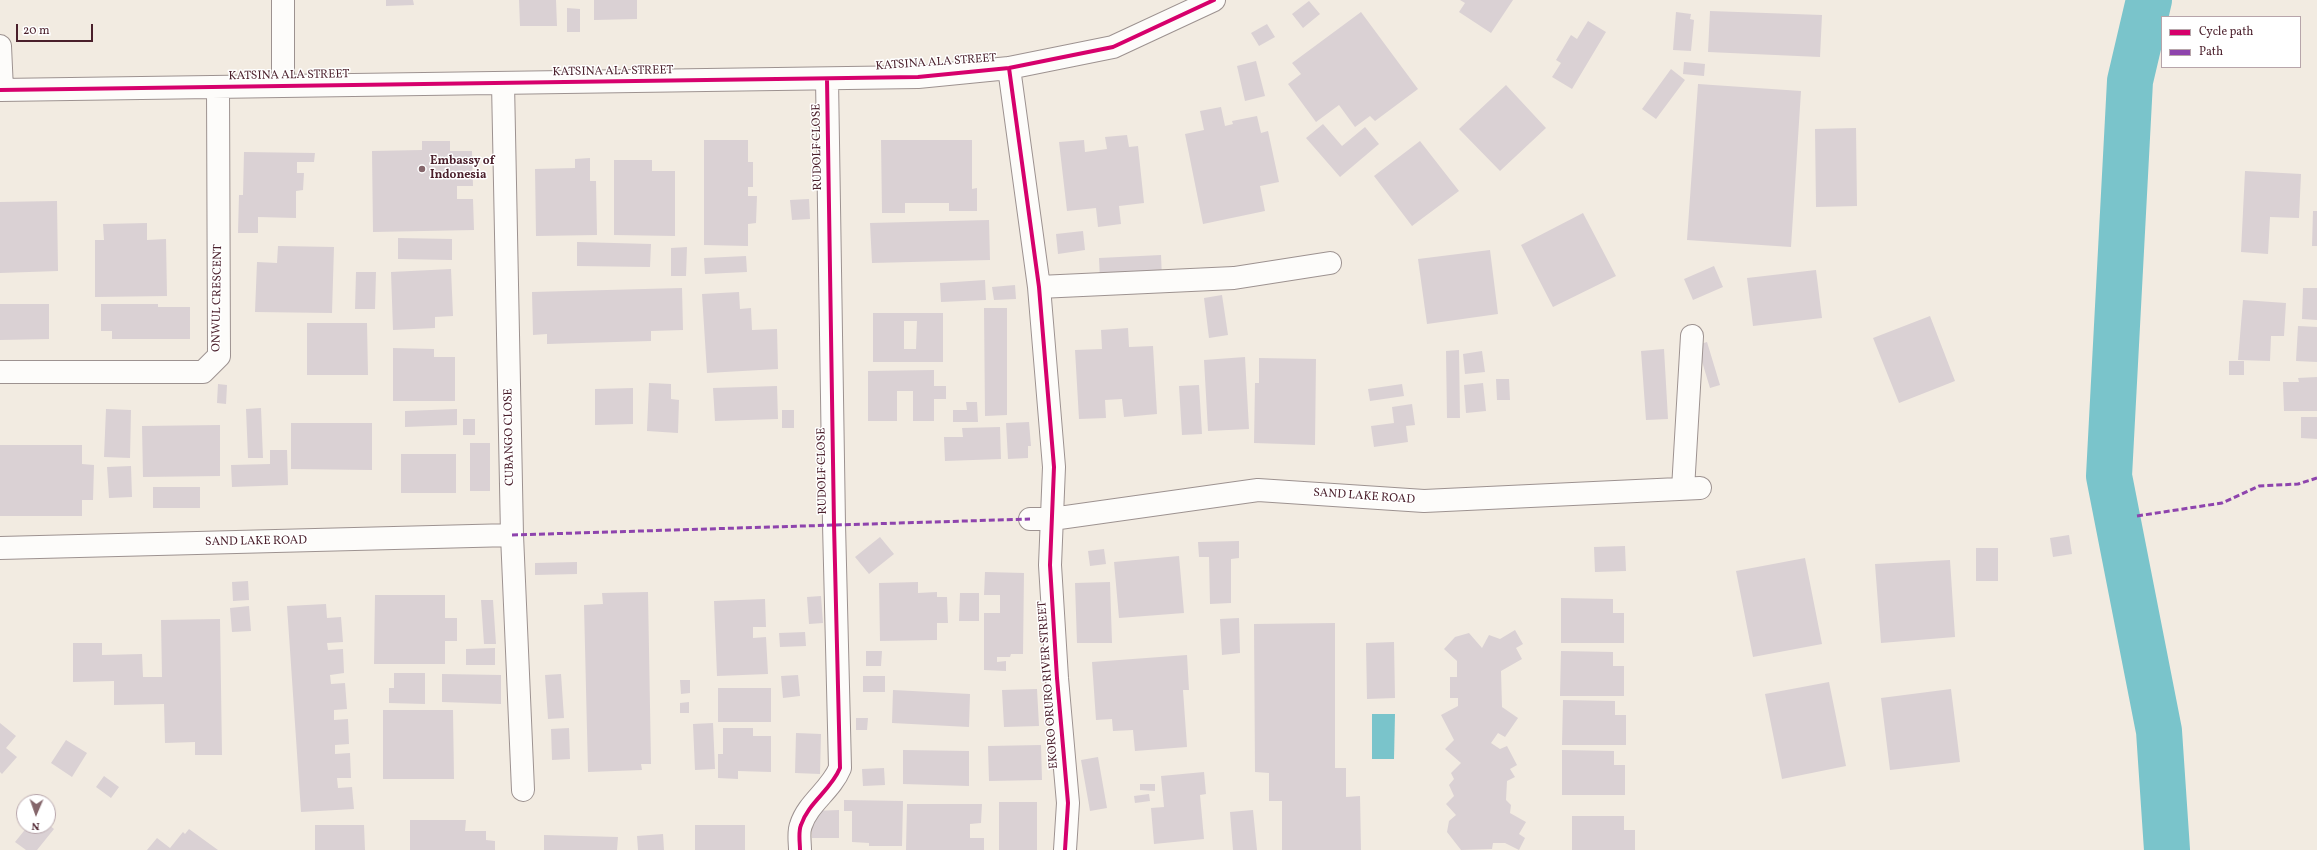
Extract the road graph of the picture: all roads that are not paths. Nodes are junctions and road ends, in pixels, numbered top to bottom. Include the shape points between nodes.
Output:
1 (283, 0) edge
2 (1214, 0) edge
3 (0, 46) edge
4 (1008, 68) junction
5 (827, 79) junction
6 (503, 83) junction
7 (283, 86) junction
8 (218, 87) junction
9 (1, 90) edge
10 (1330, 263) dead end
11 (1039, 287) junction
12 (1692, 336) dead end
13 (0, 372) edge
14 (1052, 518) junction
15 (1030, 520) dead end
16 (512, 536) junction
17 (0, 548) edge
18 (524, 790) dead end
19 (800, 850) edge
20 (1065, 850) edge

1 - 7 street
2 - 4 street, KATSINA ALA STREET via 1113,47
3 - 9 street
4 - 5 street, KATSINA ALA STREET via 918,77
4 - 11 street, EKORO ORURO RIVER STREET
5 - 6 street, KATSINA ALA STREET
5 - 19 street, RUDOLF CLOSE via 840,768 835,781 804,816 800,826
6 - 7 street, KATSINA ALA STREET
6 - 16 street, CUBANGO CLOSE
7 - 8 street, KATSINA ALA STREET
8 - 9 street, KATSINA ALA STREET
8 - 13 street, ONWUL CRESCENT via 219,356 203,372
10 - 11 street via 1234,278
11 - 14 street, EKORO ORURO RIVER STREET via 1054,467
12 - 14 street, SAND LAKE ROAD via 1691,488 1424,501 1258,490
14 - 15 street, SAND LAKE ROAD
14 - 20 street, EKORO ORURO RIVER STREET via 1050,572 1068,803
16 - 17 street, SAND LAKE ROAD
16 - 18 street, CUBANGO CLOSE

